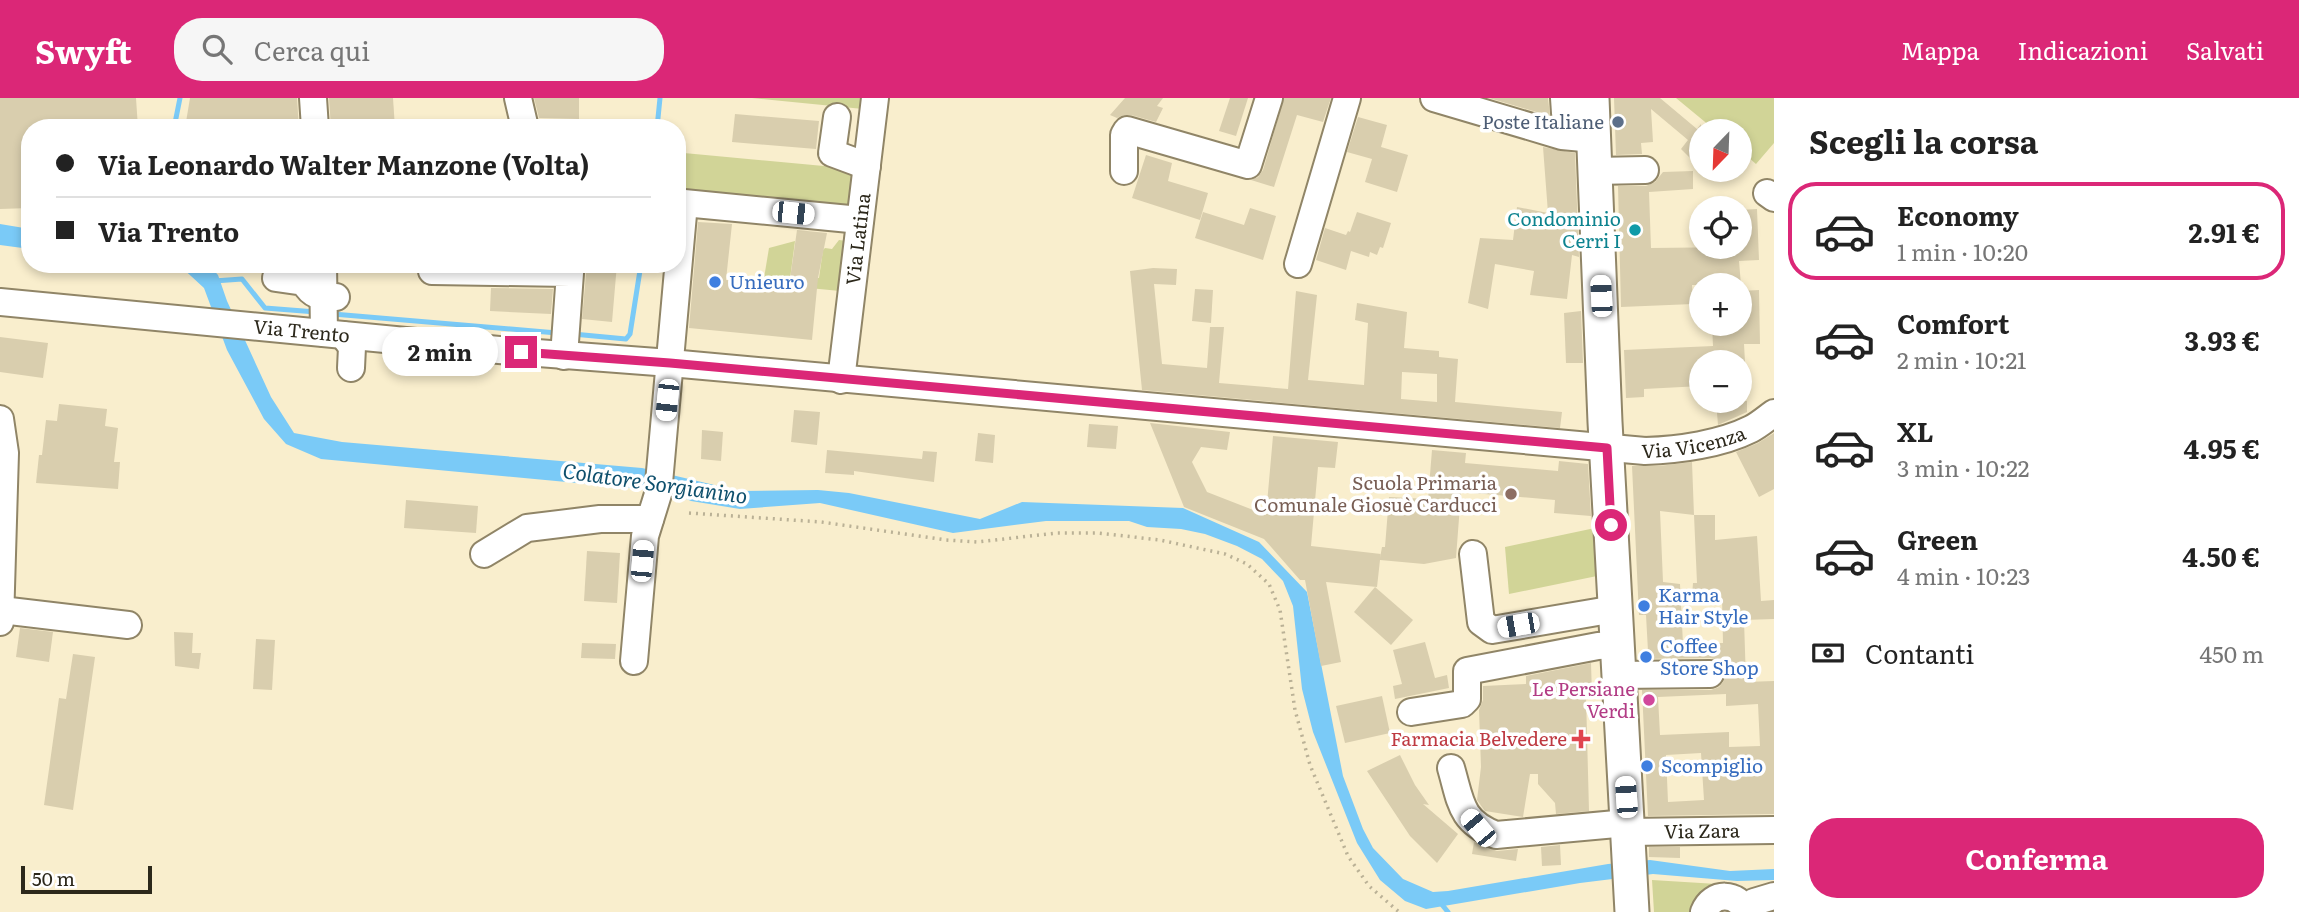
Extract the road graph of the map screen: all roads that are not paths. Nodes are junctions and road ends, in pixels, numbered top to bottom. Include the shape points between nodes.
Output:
1 (313, 98) edge
2 (518, 98) edge
3 (875, 98) edge
4 (1269, 98) edge
5 (1347, 98) edge
6 (1434, 98) edge
7 (1564, 98) edge
8 (1592, 98) edge
9 (836, 117) dead end
10 (314, 119) edge
11 (523, 119) edge
12 (1595, 155) junction
13 (867, 166) junction
14 (1645, 170) dead end
15 (1124, 171) dead end
16 (686, 203) edge
17 (860, 220) junction
18 (1298, 264) dead end
19 (324, 273) edge
20 (569, 273) edge
21 (678, 273) edge
22 (276, 278) dead end
23 (0, 302) edge
24 (329, 314) junction
25 (565, 342) junction
26 (670, 363) junction
27 (347, 368) dead end
28 (828, 373) junction
29 (1774, 413) edge
30 (0, 419) edge
31 (1607, 448) junction
32 (650, 519) junction
33 (484, 554) dead end
34 (1473, 554) dead end
35 (1615, 609) junction
36 (1, 610) edge
37 (0, 622) edge
38 (128, 625) dead end
39 (634, 660) dead end
40 (1617, 660) junction
41 (1710, 674) dead end
42 (1411, 712) dead end
43 (1451, 768) dead end
44 (1774, 830) edge
45 (1629, 861) edge
46 (1774, 896) edge
47 (1746, 910) edge
48 (1704, 912) edge

1 - 10 street
2 - 11 street
3 - 13 street, Via Latina
4 - 15 street via 1248,165 1127,130
5 - 18 street
6 - 12 street via 1562,136
7 - 12 street via 1565,113
8 - 12 main road
9 - 13 street via 832,153
12 - 14 street
12 - 31 main road
13 - 17 street, Via Latina
16 - 17 street
17 - 28 street, Via Latina
19 - 24 street
20 - 25 street
21 - 26 street
22 - 24 street via 304,282
23 - 24 street, Via Trento via 256,326
24 - 25 street, Via Trento
24 - 27 street
25 - 26 street, Via Trento
26 - 28 street, Via Trento
26 - 32 street via 659,481
28 - 31 street, Via Trento
29 - 31 street, Via Vicenza via 1753,428 1708,443 1654,451
30 - 36 street via 5,453
31 - 35 main road
32 - 33 street via 600,519 527,528
32 - 39 street
34 - 35 street via 1481,622 1492,630
35 - 40 main road
36 - 37 street
36 - 38 street
40 - 41 street
40 - 42 street via 1598,646 1467,671 1467,699 1462,704
40 - 45 main road
43 - 45 street, Via Zara via 1463,810 1478,828
44 - 45 street, Via Zara
46 - 47 street via 1754,902
47 - 48 street via 1739,900 1725,895 1711,901

